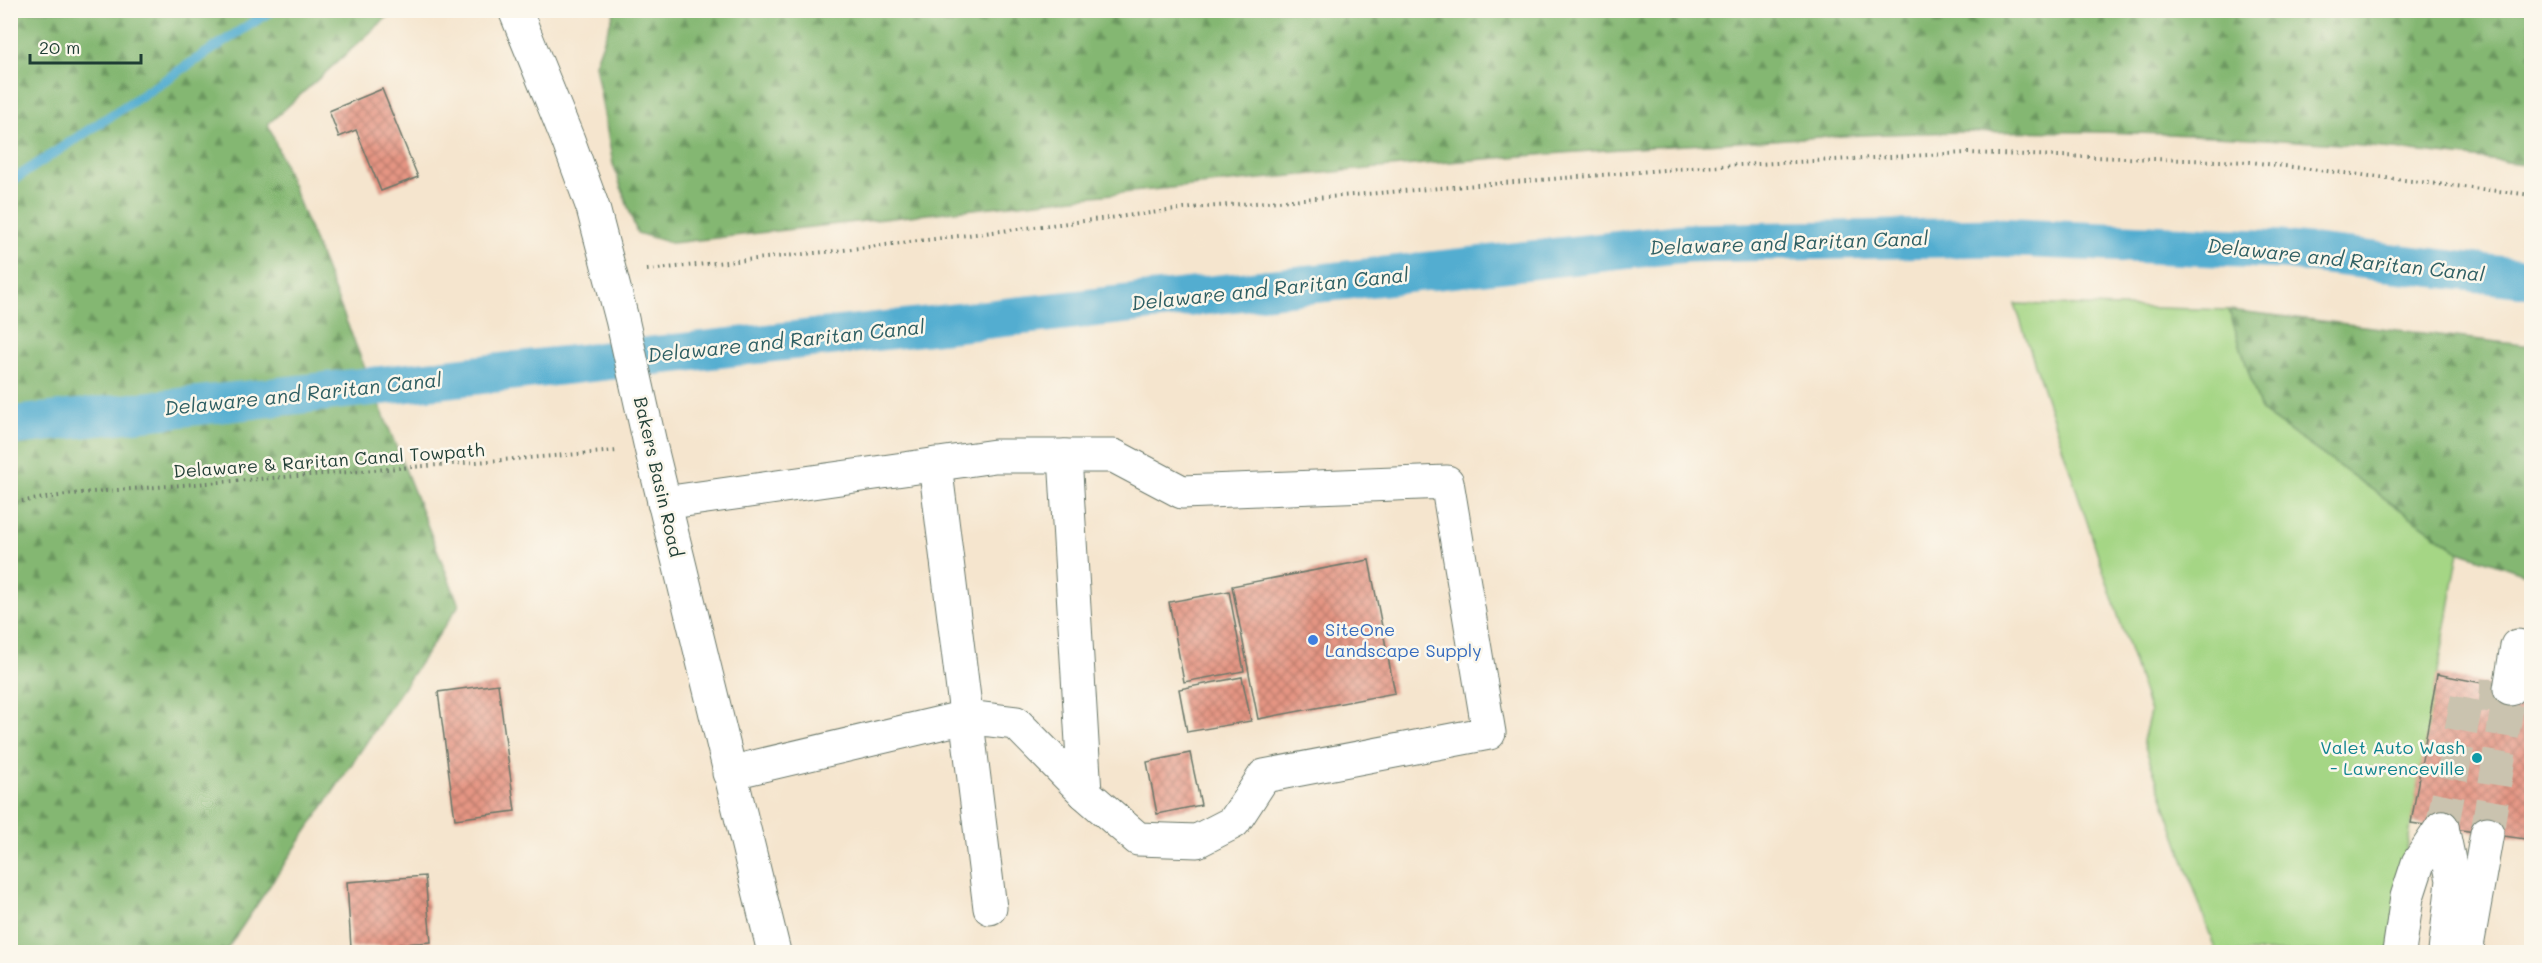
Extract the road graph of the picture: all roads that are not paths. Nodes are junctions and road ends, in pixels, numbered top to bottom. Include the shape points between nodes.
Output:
1 (515, 10) edge
2 (1065, 456) junction
3 (935, 464) junction
4 (664, 503) junction
5 (2532, 649) edge
6 (2510, 688) tunnel mouth
7 (966, 717) junction
8 (729, 773) junction
9 (1085, 793) junction
10 (2442, 827) junction
11 (2487, 833) tunnel mouth
12 (990, 908) dead end
13 (774, 952) edge
14 (2399, 952) edge
15 (2417, 952) edge
16 (2445, 952) edge
17 (2466, 952) edge

1 - 4 main road, Bakers Basin Road via 593,208
2 - 3 main road via 995,456
2 - 9 main road
2 - 9 main road via 1114,456 1182,492 1447,483 1489,733 1264,776 1234,822 1197,841 1138,839
3 - 4 main road
3 - 7 main road
4 - 8 main road, Bakers Basin Road
5 - 6 main road via 2517,646
7 - 8 main road
7 - 9 main road via 1016,723
7 - 12 main road
8 - 13 main road, Bakers Basin Road
10 - 14 main road via 2418,862 2407,897
10 - 15 main road
10 - 16 main road via 2453,880
11 - 17 main road

